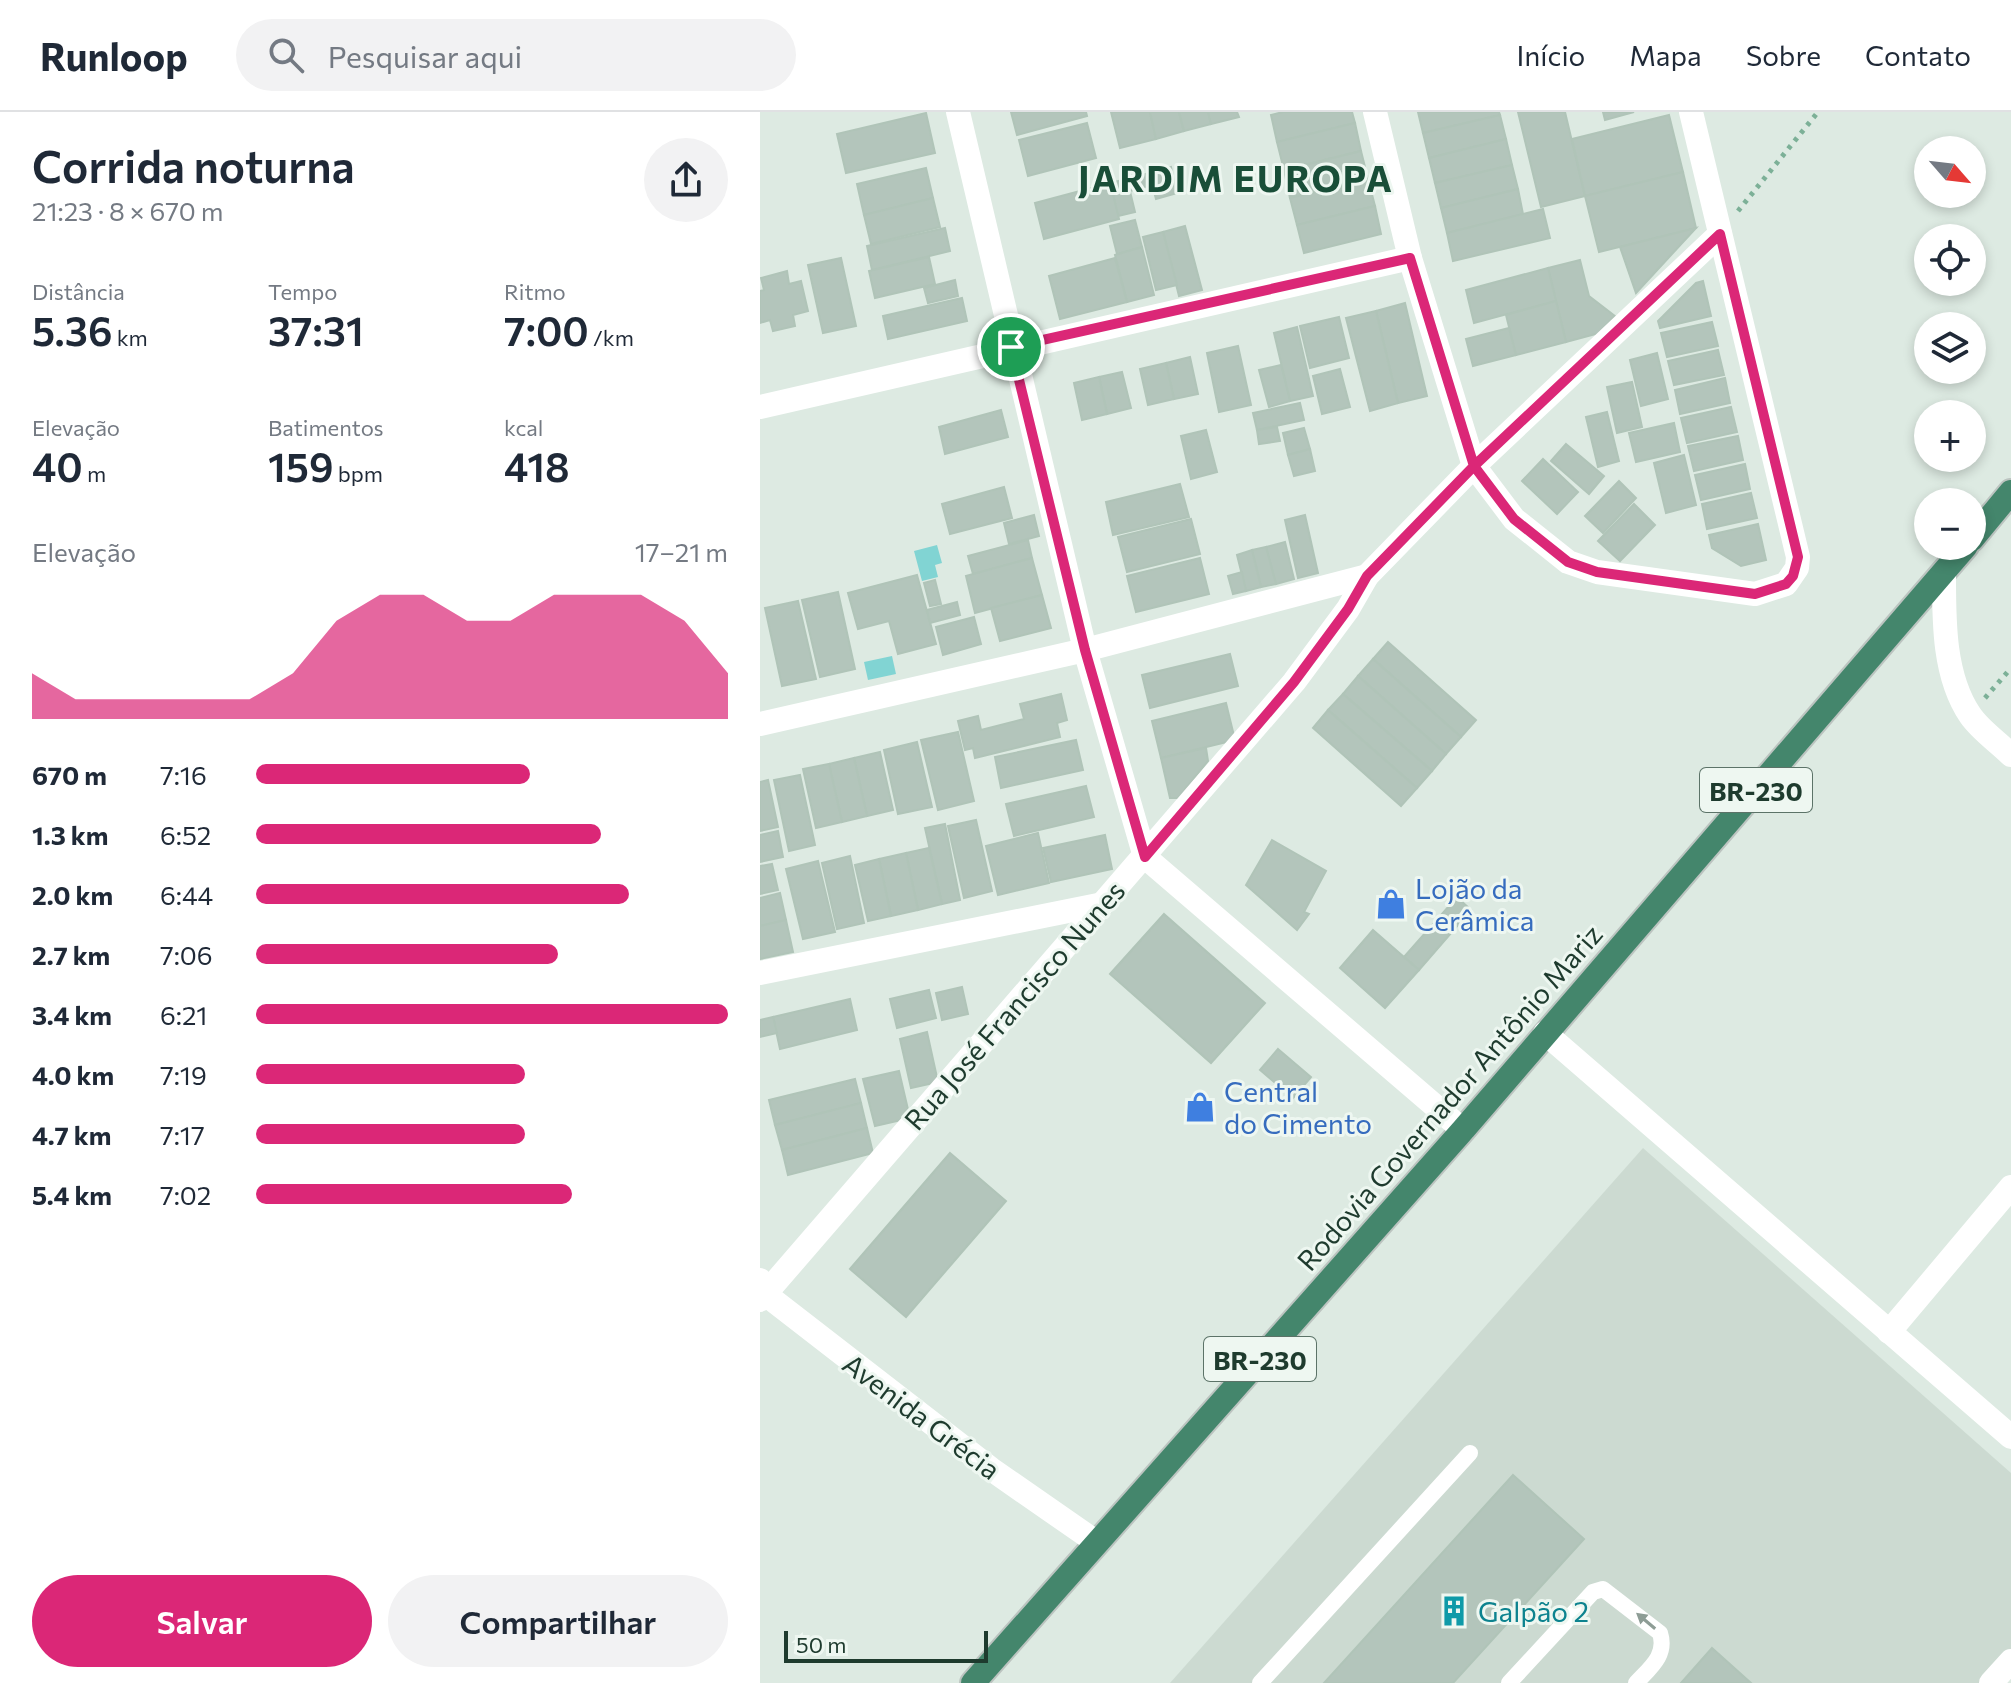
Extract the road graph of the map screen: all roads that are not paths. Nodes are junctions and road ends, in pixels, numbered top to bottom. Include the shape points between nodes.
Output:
1 (958, 112) edge
2 (1375, 112) edge
3 (1691, 112) edge
4 (1720, 234) junction
5 (1410, 258) junction
6 (1011, 347) junction
7 (760, 407) edge
8 (1474, 466) junction
9 (2011, 492) edge
10 (1986, 522) edge
11 (1955, 560) edge
12 (1944, 573) junction
13 (1367, 576) junction
14 (1085, 650) junction
15 (760, 724) edge
16 (2011, 755) edge
17 (1145, 857) junction
18 (1098, 905) junction
19 (760, 973) edge
20 (1545, 1033) junction
21 (1463, 1130) junction
22 (2011, 1187) edge
23 (762, 1291) edge
24 (1889, 1332) junction
25 (2011, 1437) edge
26 (1470, 1453) dead end
27 (1096, 1542) junction
28 (2011, 1661) edge
29 (973, 1683) edge
30 (1260, 1683) edge
31 (1509, 1683) edge
32 (1636, 1683) edge
33 (1991, 1683) edge

1 - 6 street
2 - 5 street
3 - 4 street
4 - 8 street, Rua José Francisco Nunes
4 - 8 street via 1798,557 1786,584 1755,594 1597,572 1568,562 1514,519
5 - 6 street
5 - 8 street
6 - 7 street
6 - 14 street
8 - 13 street, Rua José Francisco Nunes
9 - 10 highway
11 - 12 highway, Rodovia Governador Antônio Mariz / BR-230
12 - 16 street via 1948,652 1970,715
12 - 20 highway, Rodovia Governador Antônio Mariz / BR-230
13 - 14 street
13 - 17 street, Rua José Francisco Nunes via 1294,682
14 - 15 street
14 - 17 street
17 - 18 street, Rua José Francisco Nunes
17 - 21 street
18 - 19 street
18 - 23 street, Rua José Francisco Nunes
20 - 21 highway, Rodovia Governador Antônio Mariz / BR-230
20 - 24 street
21 - 27 highway, Rodovia Governador Antônio Mariz / BR-230
22 - 24 street
23 - 27 street, Avenida Grécia via 991,1469
24 - 25 street
26 - 30 lane
27 - 29 highway, Rodovia Governador Antônio Mariz / BR-230
28 - 33 street
32 -> 31 lane via 1660,1657 1660,1633 1603,1589 1593,1592

